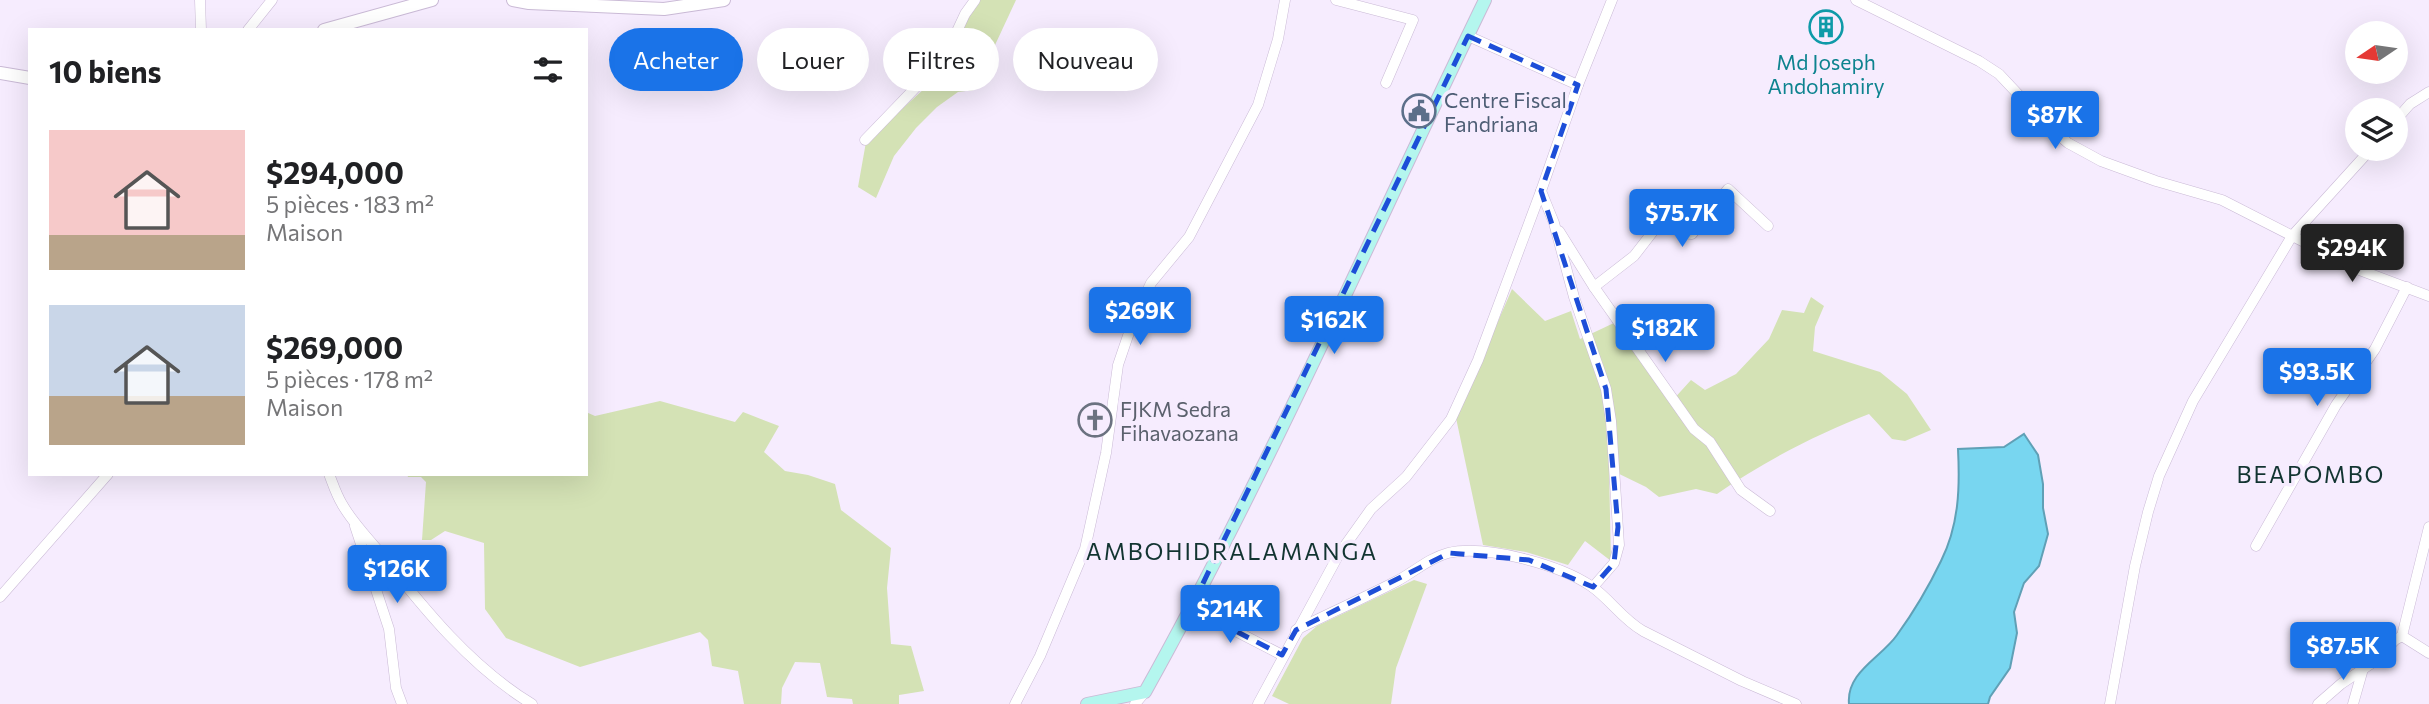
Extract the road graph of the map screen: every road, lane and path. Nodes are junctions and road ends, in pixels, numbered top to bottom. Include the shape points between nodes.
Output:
1 (200, 0) edge
2 (272, 0) edge
3 (432, 0) edge
4 (513, 0) edge
5 (724, 0) edge
6 (975, 0) edge
7 (1285, 0) edge
8 (1336, 0) edge
9 (1485, 0) edge
10 (1612, 0) edge
11 (1856, 0) edge
12 (201, 28) edge
13 (249, 28) edge
14 (331, 28) edge
15 (1468, 36) junction
16 (0, 73) edge
17 (28, 78) edge
18 (1386, 83) dead end
19 (1578, 85) junction
20 (2429, 92) edge
21 (2408, 106) edge
22 (864, 140) dead end
23 (2360, 161) edge
24 (1541, 191) junction
25 (1554, 223) junction
26 (1768, 226) dead end
27 (2292, 236) junction
28 (1594, 287) junction
29 (2407, 287) junction
30 (2429, 296) edge
31 (106, 476) edge
32 (330, 476) edge
33 (1770, 511) dead end
34 (352, 519) junction
35 (2429, 527) edge
36 (2256, 545) dead end
37 (1593, 587) junction
38 (0, 597) edge
39 (1191, 608) junction
40 (1296, 630) junction
41 (2402, 636) junction
42 (2429, 653) edge
43 (1282, 655) junction
44 (2363, 669) junction
45 (1144, 698) edge
46 (402, 704) edge
47 (532, 704) edge
48 (1015, 704) edge
49 (1087, 704) edge
50 (1135, 704) edge
51 (1258, 704) edge
52 (1796, 704) edge
53 (2110, 704) edge
54 (2318, 704) edge
55 (2353, 704) edge

1 - 12 street
2 - 13 street
3 - 14 street
4 - 5 street via 664,9
6 - 22 street via 945,57
7 - 48 street via 1258,105 1189,237 1151,283 1133,321 1118,365 1106,453 1085,549
8 - 18 street via 1413,20
9 - 15 main road
10 - 19 street
11 - 27 street via 1999,74 2068,143 2101,161 2222,200
15 - 19 street
15 - 39 main road
16 - 17 street
19 - 24 street
20 - 21 street
23 - 27 street
24 - 25 street
24 - 40 street via 1451,419 1406,477 1371,509
25 - 28 street
25 - 37 street via 1606,389 1611,421 1619,545 1614,563
26 - 28 street via 1728,189 1692,234 1658,225 1634,256
27 - 29 street via 2357,269
27 - 53 street via 2193,401 2158,476 2135,566
28 - 33 street via 1741,489
29 - 30 street
29 - 36 street via 2375,349 2336,405
31 - 38 street
32 - 34 street
34 - 46 street via 389,629
34 - 47 street via 456,642 510,691
35 - 41 street
37 - 40 street via 1529,559 1463,551 1435,558
37 - 52 street via 1629,623
39 - 43 street
39 - 45 main road
40 - 43 street
41 - 42 street
41 - 44 street
43 - 51 street
44 - 54 street
44 - 55 street
45 - 49 main road
45 - 50 street

